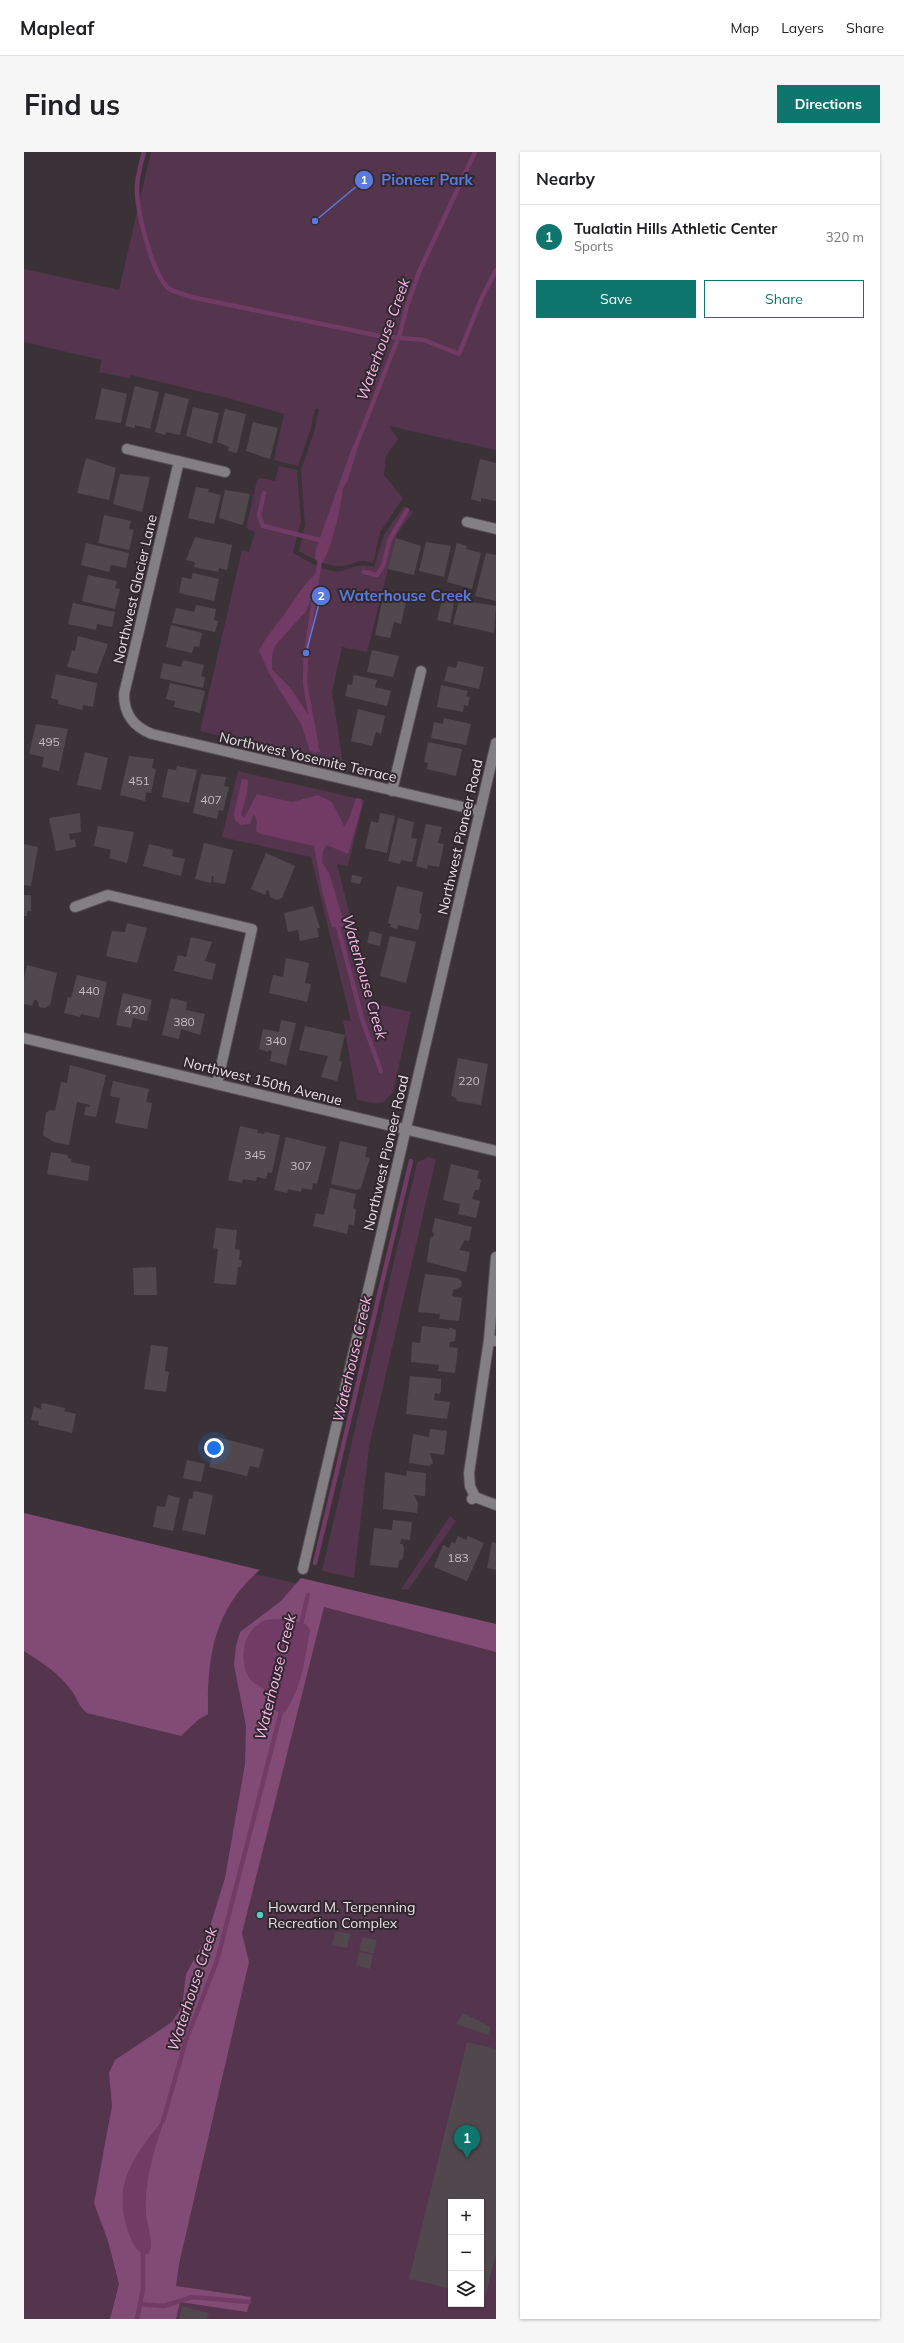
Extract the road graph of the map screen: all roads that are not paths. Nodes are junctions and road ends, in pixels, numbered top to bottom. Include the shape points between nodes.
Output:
1 (127, 449) dead end
2 (179, 461) junction
3 (225, 472) dead end
4 (467, 522) dead end
5 (496, 529) edge
6 (421, 671) dead end
7 (133, 723) joint
8 (496, 743) edge
9 (392, 791) junction
10 (480, 811) junction
11 (75, 907) dead end
12 (24, 1038) edge
13 (217, 1084) junction
14 (406, 1129) junction
15 (496, 1151) edge
16 (496, 1258) edge
17 (492, 1340) edge
18 (496, 1505) edge
19 (303, 1569) dead end

1 - 2 street
2 - 3 street
2 - 7 street, Northwest Glacier Lane via 124,694 126,712
4 - 5 street
6 - 9 street
7 - 9 street, Northwest Yosemite Terrace via 141,730 152,734
8 - 10 street, Northwest Pioneer Road
9 - 10 street, Northwest Yosemite Terrace
10 - 14 street, Northwest Pioneer Road
11 - 13 street via 108,895 252,929
12 - 13 street, Northwest 150th Avenue
13 - 14 street, Northwest 150th Avenue
14 - 15 street, Northwest 150th Avenue
14 - 19 street, Northwest Pioneer Road
16 - 17 street
17 - 18 street via 469,1473 473,1498

